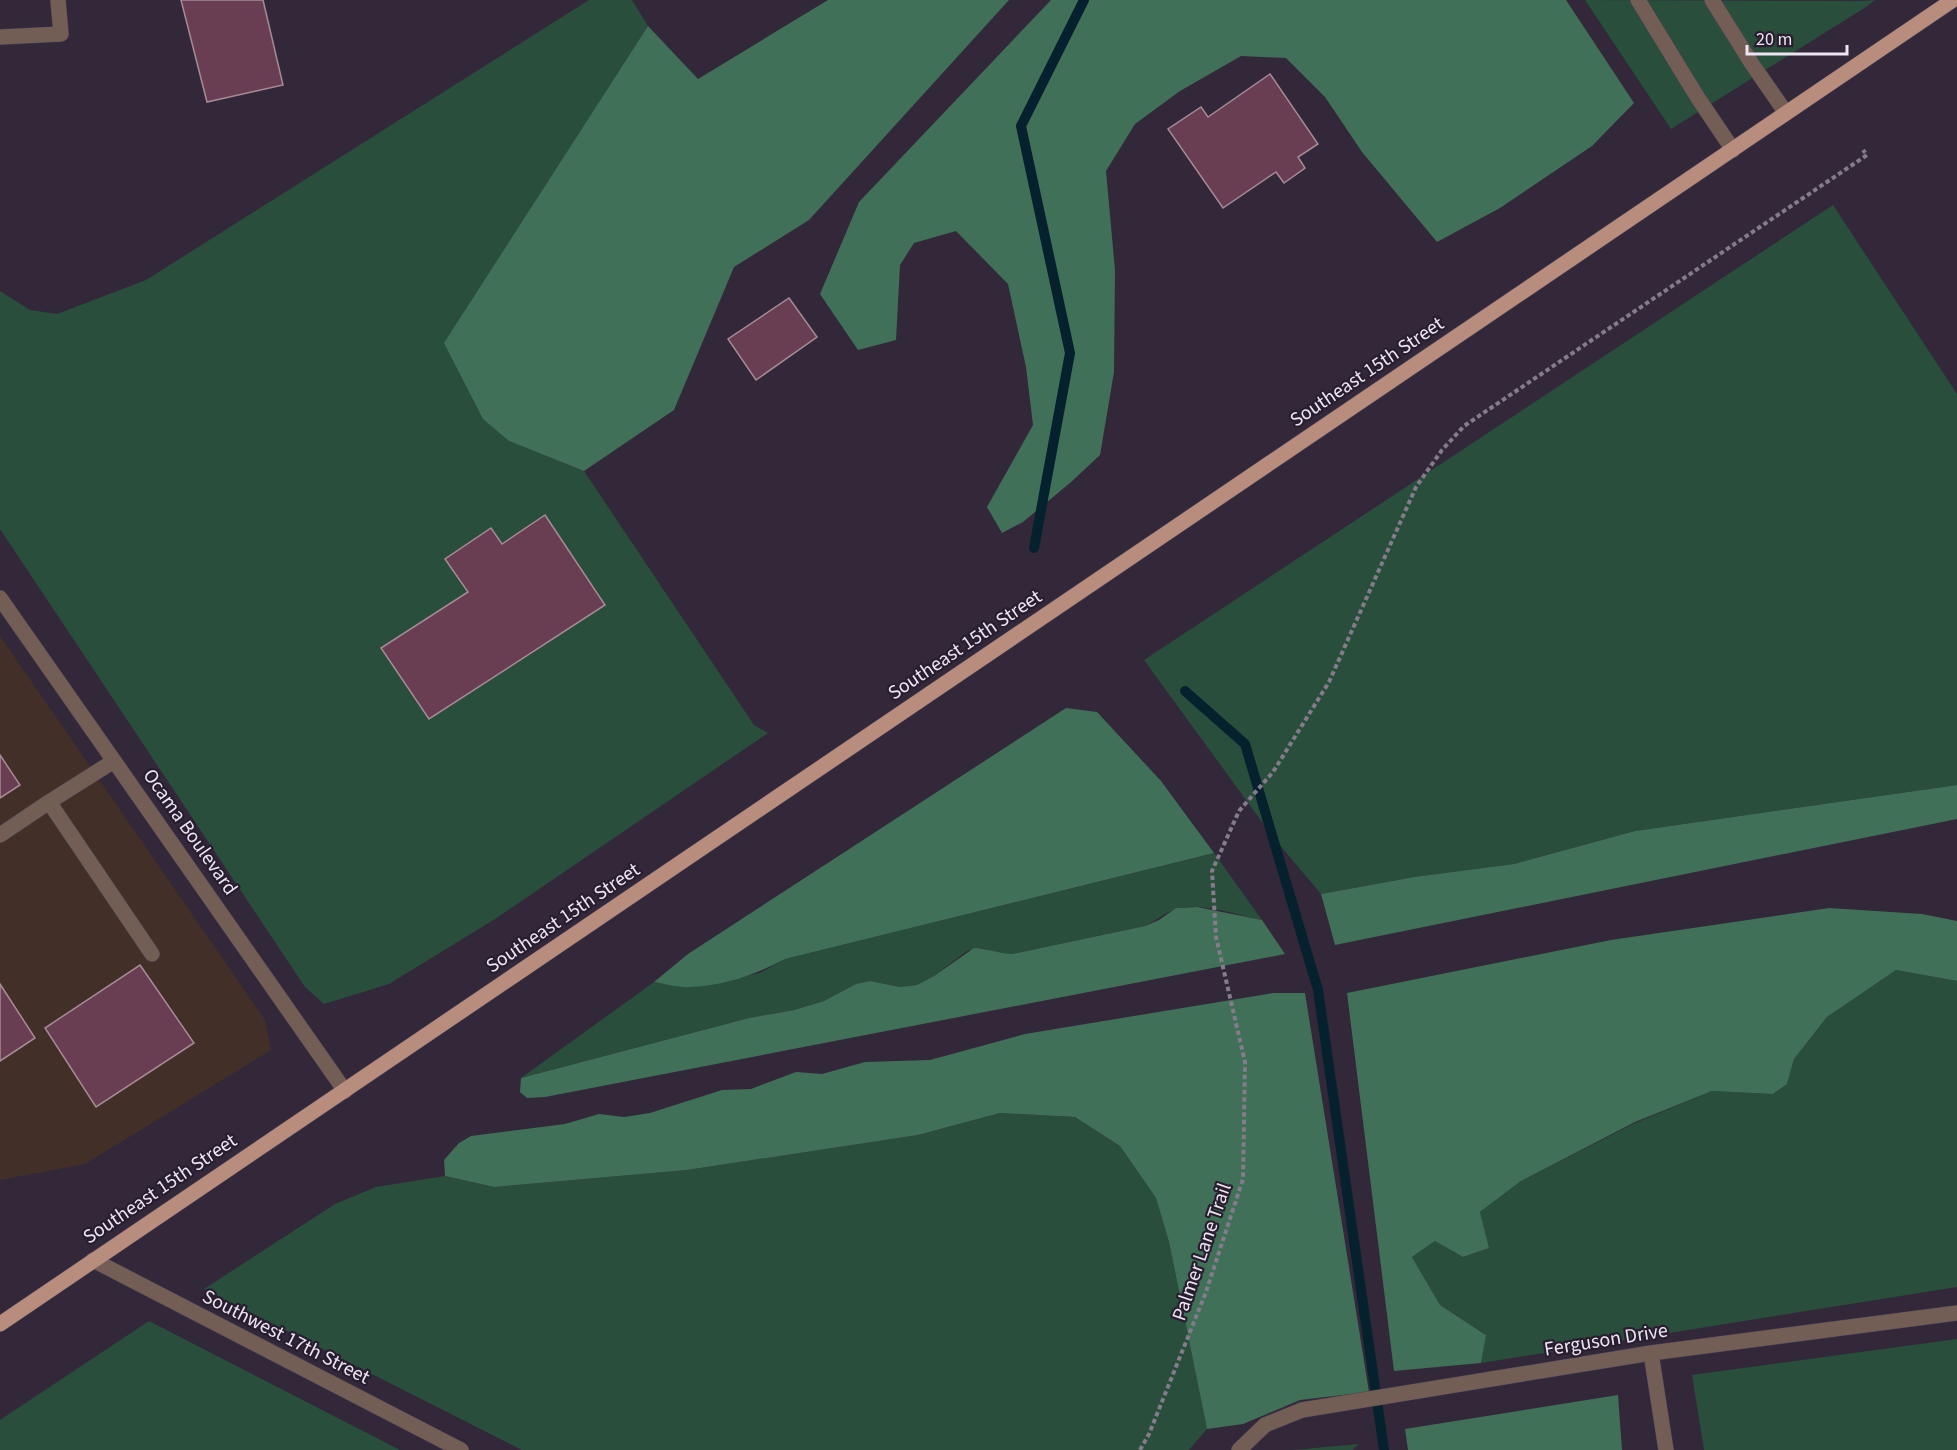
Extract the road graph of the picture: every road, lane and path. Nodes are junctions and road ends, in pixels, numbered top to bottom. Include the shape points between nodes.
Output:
1 (58, 0) edge
2 (1638, 0) edge
3 (1712, 0) edge
4 (1953, 0) edge
5 (0, 37) edge
6 (1786, 113) junction
7 (1733, 150) junction
8 (1863, 150) dead end
9 (0, 598) edge
10 (114, 761) junction
11 (49, 802) junction
12 (0, 835) edge
13 (152, 954) dead end
14 (345, 1091) junction
15 (93, 1260) junction
16 (1957, 1313) edge
17 (0, 1324) edge
18 (1650, 1353) junction
19 (461, 1450) edge
20 (1140, 1450) edge
21 (1239, 1450) edge
22 (1666, 1450) edge

1 - 5 street via 61,34
2 - 7 street
3 - 6 street
4 - 6 main road, Southeast 15th Street
6 - 7 main road, Southeast 15th Street
7 - 14 main road, Southeast 15th Street
8 - 20 path, Palmer Lane Trail via 1867,155 1464,426 1416,487 1329,682 1274,772 1239,812 1212,871 1216,937 1245,1062 1243,1179 1206,1292
9 - 10 street, Ocama Boulevard
10 - 11 street
10 - 14 street, Ocama Boulevard
11 - 12 street
11 - 13 street
14 - 15 main road, Southeast 15th Street
15 - 17 main road, Southeast 15th Street
15 - 19 street, Southwest 17th Street
16 - 18 street, Ferguson Drive
18 - 21 street, Ferguson Drive via 1302,1410 1265,1425
18 - 22 street

